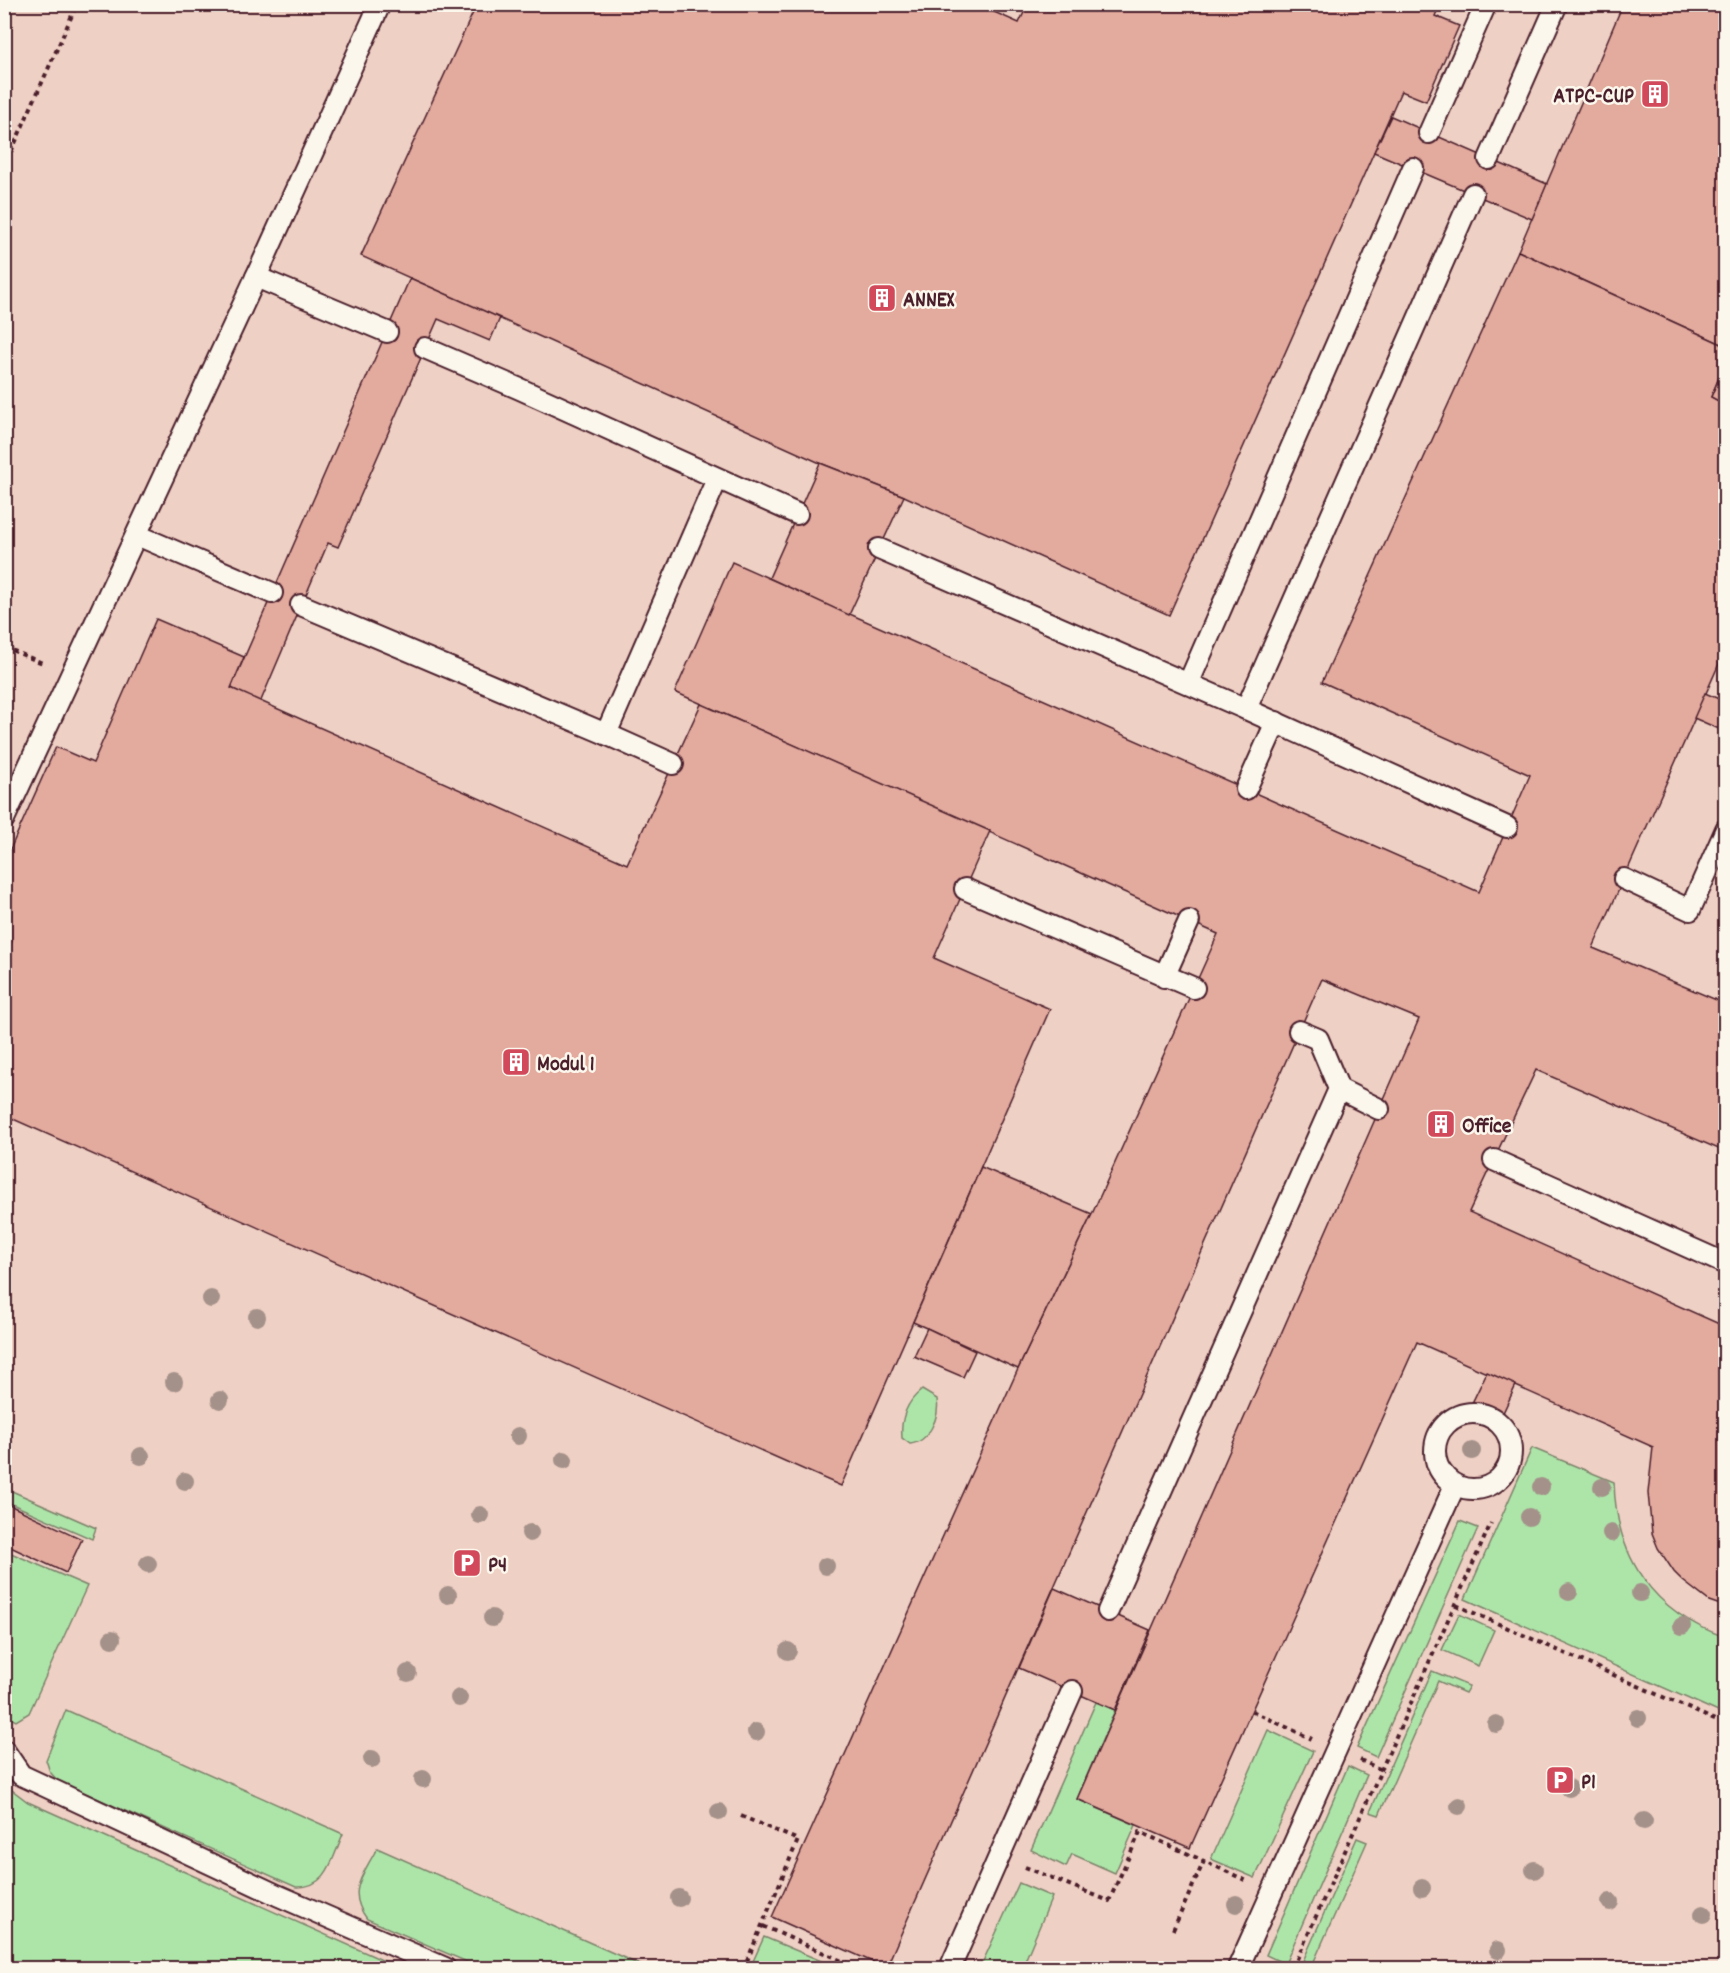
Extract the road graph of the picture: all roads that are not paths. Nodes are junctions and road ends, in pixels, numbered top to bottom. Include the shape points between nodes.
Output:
1 (380, 4) edge
2 (1486, 4) edge
3 (1557, 4) edge
4 (1429, 133) dead end
5 (1489, 159) dead end
6 (1413, 168) dead end
7 (1473, 194) dead end
8 (256, 277) junction
9 (387, 332) dead end
10 (425, 348) dead end
11 (717, 479) junction
12 (797, 514) dead end
13 (136, 535) junction
14 (879, 549) dead end
15 (272, 593) dead end
16 (301, 605) dead end
17 (1189, 682) junction
18 (1246, 709) junction
19 (1276, 722) junction
20 (606, 734) junction
21 (673, 764) dead end
22 (1246, 789) dead end
23 (4, 819) edge
24 (1507, 827) dead end
25 (1725, 829) edge
26 (1624, 879) dead end
27 (965, 889) dead end
28 (1189, 921) dead end
29 (1164, 977) junction
30 (1194, 988) dead end
31 (1299, 1031) dead end
32 (1339, 1089) junction
33 (1379, 1109) dead end
34 (1494, 1160) dead end
35 (1725, 1264) edge
36 (1455, 1485) dead end
37 (1108, 1611) dead end
38 (1072, 1691) dead end
39 (4, 1750) edge
40 (445, 1968) edge
41 (950, 1968) edge
42 (1238, 1968) edge

1 - 8 lane
2 - 4 lane
3 - 5 lane
6 - 17 lane
7 - 18 lane
8 - 9 lane
8 - 13 lane
10 - 11 lane
11 - 12 lane
11 - 20 lane
13 - 15 lane
13 - 23 lane
14 - 17 lane
16 - 20 lane
17 - 18 lane
18 - 19 lane
19 - 22 lane
19 - 24 lane
20 - 21 lane
25 - 26 lane via 1690,910
27 - 29 lane
28 - 29 lane
29 - 30 lane
31 - 32 lane via 1318,1039
32 - 33 lane
32 - 37 lane
34 - 35 lane
36 - 42 lane
38 - 41 lane
39 - 40 lane via 21,1775 277,1895

